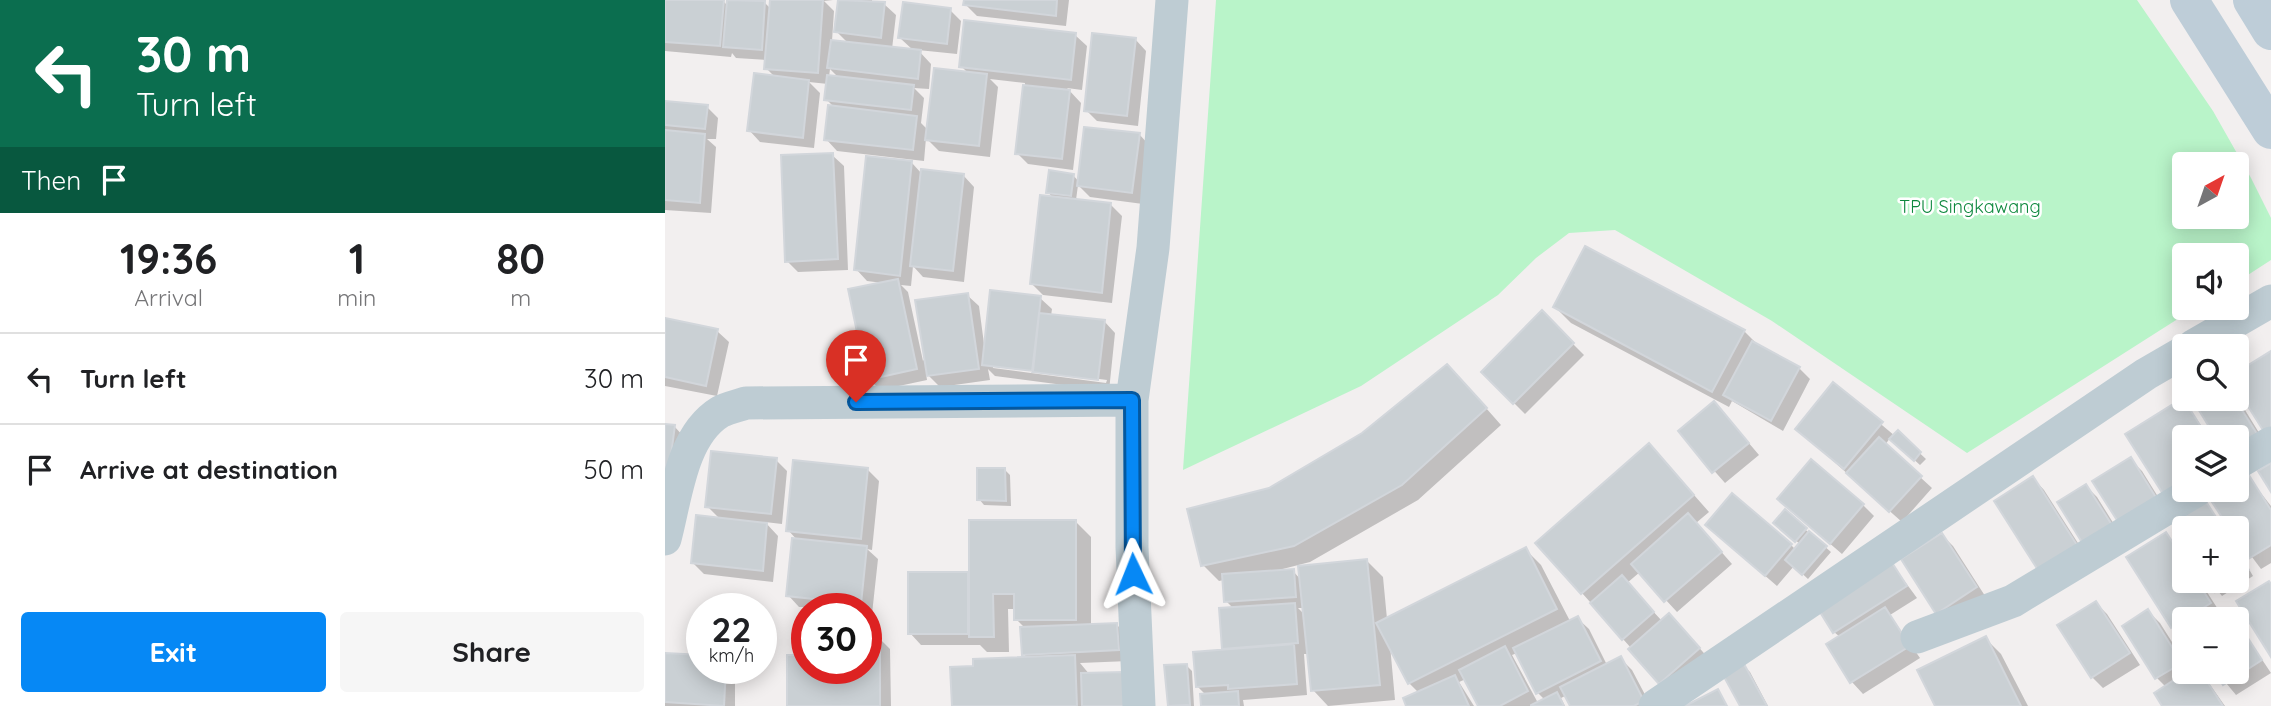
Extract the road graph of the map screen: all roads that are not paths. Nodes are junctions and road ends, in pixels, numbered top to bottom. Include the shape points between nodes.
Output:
1 (1172, 0) edge
2 (2189, 0) edge
3 (2252, 0) edge
4 (2271, 31) edge
5 (2271, 130) edge
6 (2271, 301) edge
7 (2214, 334) edge
8 (2172, 359) edge
9 (1132, 400) junction
10 (2271, 443) edge
11 (2249, 456) edge
12 (2177, 502) edge
13 (665, 539) edge
14 (1917, 637) dead end
15 (1139, 706) edge
16 (1655, 706) edge

1 - 9 street via 1153,248
2 - 5 main road
3 - 4 main road
6 - 7 street
8 - 16 street
9 - 13 street via 745,403 720,412 689,449
9 - 15 street
10 - 11 street
12 - 14 street via 2013,601

